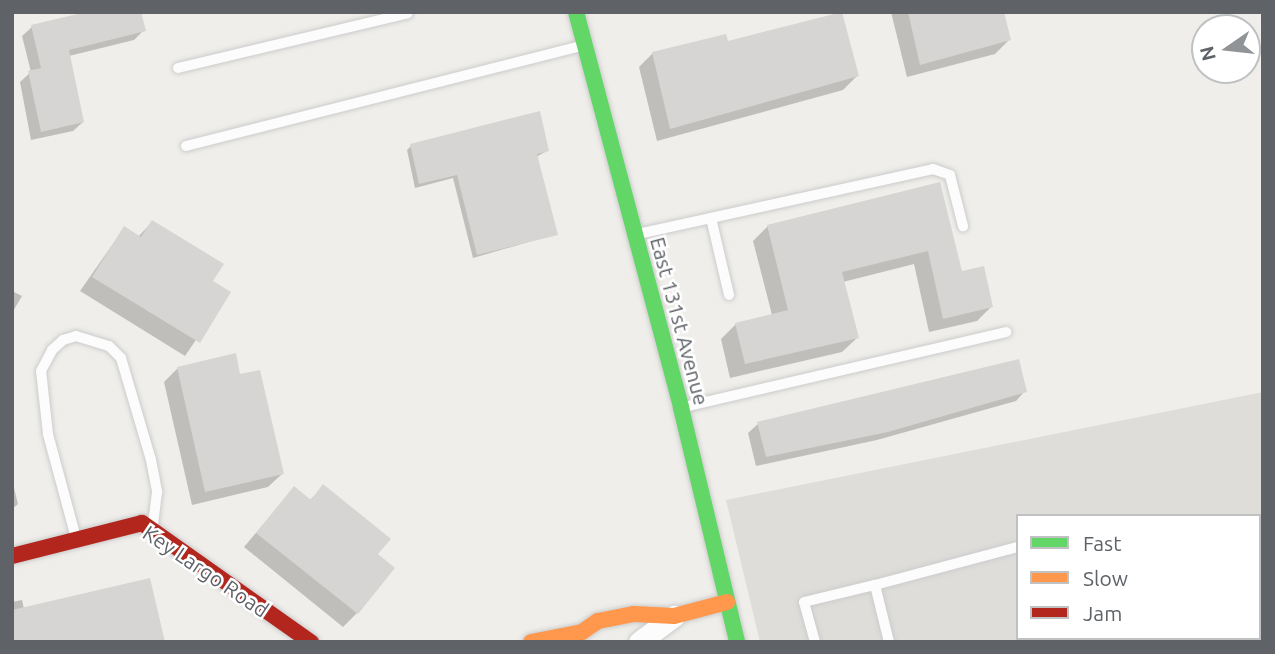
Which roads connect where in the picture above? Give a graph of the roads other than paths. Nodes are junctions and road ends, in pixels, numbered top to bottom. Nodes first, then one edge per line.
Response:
1 (576, 12) edge
2 (408, 13) edge
3 (584, 46) junction
4 (178, 68) dead end
5 (186, 146) dead end
6 (711, 218) junction
7 (963, 226) dead end
8 (635, 235) junction
9 (729, 295) dead end
10 (1006, 332) dead end
11 (681, 408) junction
12 (153, 530) junction
13 (76, 540) junction
14 (1016, 548) edge
15 (12, 556) edge
16 (875, 585) junction
17 (727, 602) junction
18 (674, 616) junction
19 (583, 637) edge
20 (311, 642) edge
21 (531, 642) edge
22 (639, 642) edge
23 (737, 642) edge
24 (815, 642) edge
25 (889, 642) edge

1 - 3 street, East 131st Avenue
2 - 4 lane
3 - 5 lane
3 - 8 street, East 131st Avenue
6 - 7 lane
6 - 8 lane
6 - 9 lane
8 - 11 street, East 131st Avenue
10 - 11 lane
11 - 17 street, East 131st Avenue
12 - 13 street, Key Largo Road
12 - 13 lane
12 - 20 street, Key Largo Road
13 - 15 street, Key Largo Road
14 - 16 lane
16 - 24 lane
16 - 25 lane
17 - 18 street
17 - 23 street, East 131st Avenue
18 - 19 street
18 - 22 street
19 - 21 street

